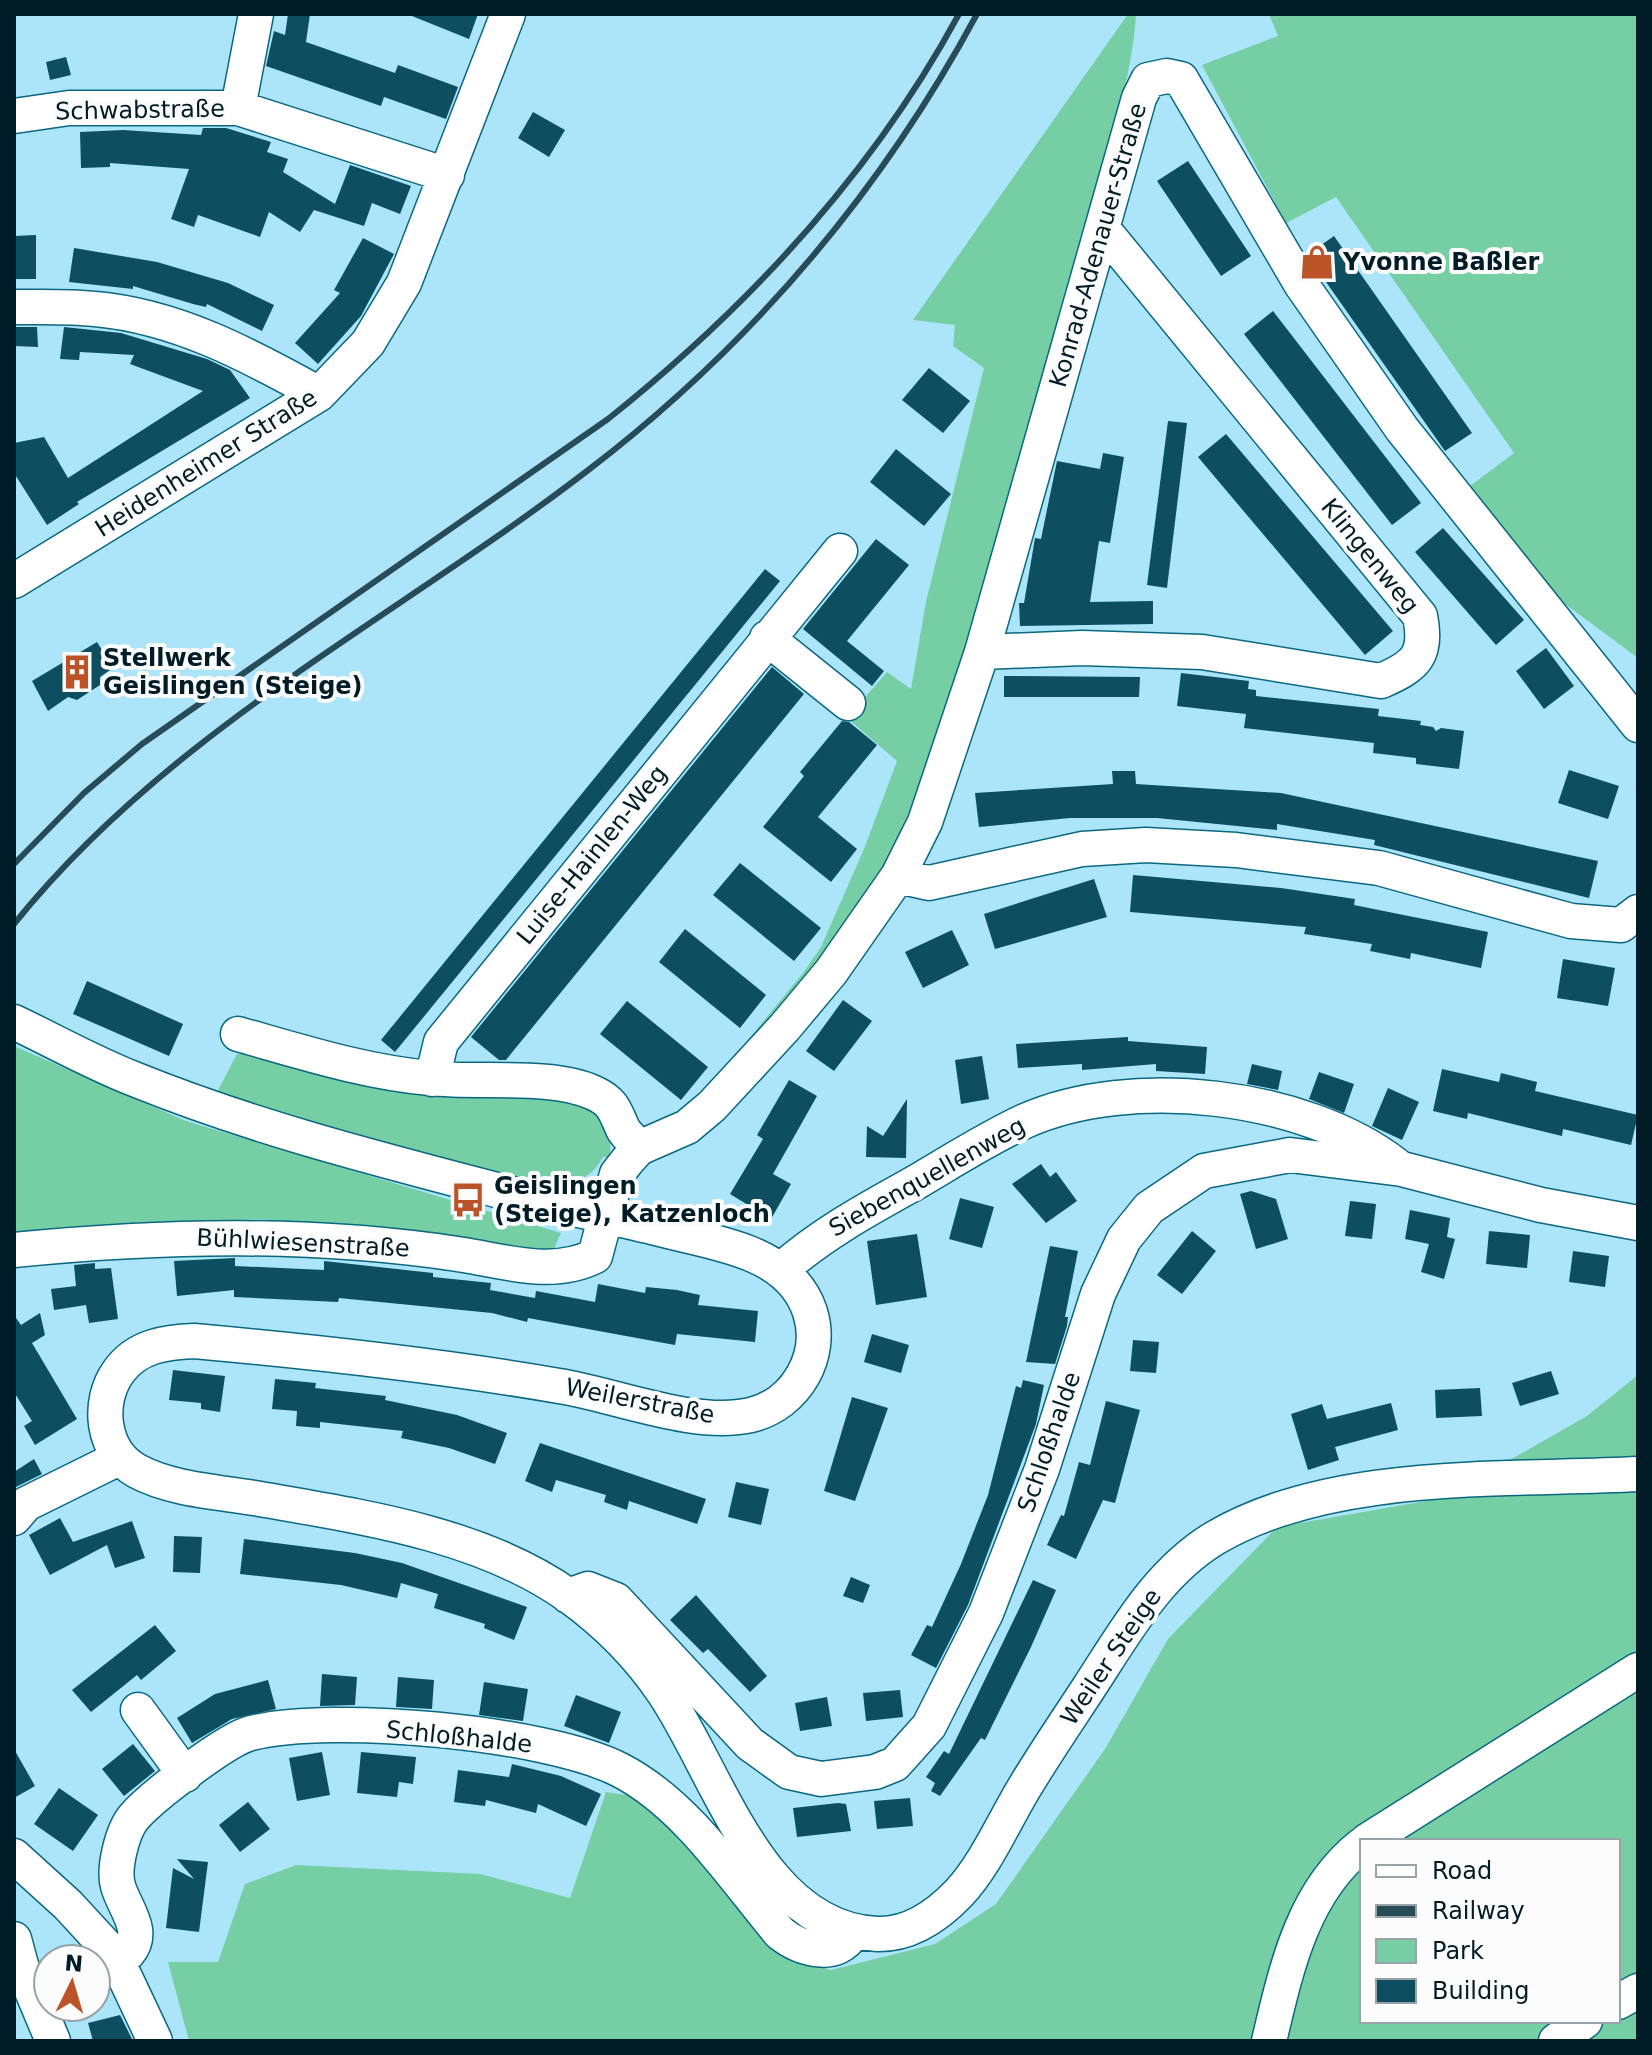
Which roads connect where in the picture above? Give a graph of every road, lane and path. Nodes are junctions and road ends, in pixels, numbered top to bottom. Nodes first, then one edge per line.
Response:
1 (256, 14) edge
2 (508, 14) edge
3 (238, 108) junction
4 (14, 116) edge
5 (447, 175) junction
6 (1102, 228) junction
7 (14, 307) edge
8 (319, 394) junction
9 (840, 551) dead end
10 (14, 581) edge
11 (767, 638) junction
12 (982, 652) junction
13 (848, 703) dead end
14 (1638, 725) edge
15 (898, 876) junction
16 (1638, 912) edge
17 (14, 1022) edge
18 (238, 1034) dead end
19 (432, 1079) junction
20 (639, 1148) junction
21 (1402, 1169) junction
22 (607, 1217) junction
23 (1638, 1223) edge
24 (14, 1250) edge
25 (781, 1270) junction
26 (119, 1458) junction
27 (1638, 1474) edge
28 (14, 1518) edge
29 (568, 1596) junction
30 (1638, 1670) edge
31 (138, 1710) dead end
32 (185, 1775) junction
33 (1370, 1839) edge
34 (1360, 1847) edge
35 (15, 1866) edge
36 (853, 1932) junction
37 (14, 1939) edge
38 (115, 1956) junction
39 (1638, 1991) edge
40 (1620, 2001) edge
41 (1582, 2023) edge
42 (53, 2041) edge
43 (155, 2041) edge
44 (1269, 2041) edge
45 (1556, 2041) edge

1 - 3 street
2 - 5 street, Heidenheimer Straße
3 - 4 street, Schwabstraße
3 - 5 street, Schwabstraße
5 - 8 street, Heidenheimer Straße
6 - 12 street, Konrad-Adenauer-Straße
6 - 12 street, Klingenweg
6 - 14 street, Konrad-Adenauer-Straße
7 - 8 street
8 - 10 street, Heidenheimer Straße
9 - 11 street, Luise-Hainlen-Weg
11 - 13 street
11 - 19 street, Luise-Hainlen-Weg
12 - 15 street, Konrad-Adenauer-Straße
15 - 16 street
15 - 20 street, Konrad-Adenauer-Straße
17 - 22 street, Weilerstraße
18 - 19 street
19 - 20 street
20 - 22 street
21 - 23 street, Schloßhalde
21 - 25 street, Siebenquellenweg
21 - 29 street, Schloßhalde
22 - 24 street, Bühlwiesenstraße
22 - 25 street, Weilerstraße
25 - 26 street, Weilerstraße
26 - 28 street
26 - 29 street
27 - 36 street, Weiler Steige
29 - 36 street
30 - 33 street
31 - 32 street
32 - 36 street, Schloßhalde
32 - 38 street, Schloßhalde
34 - 44 street
35 - 38 street
37 - 42 street
38 - 43 street
39 - 40 street
41 - 45 street

